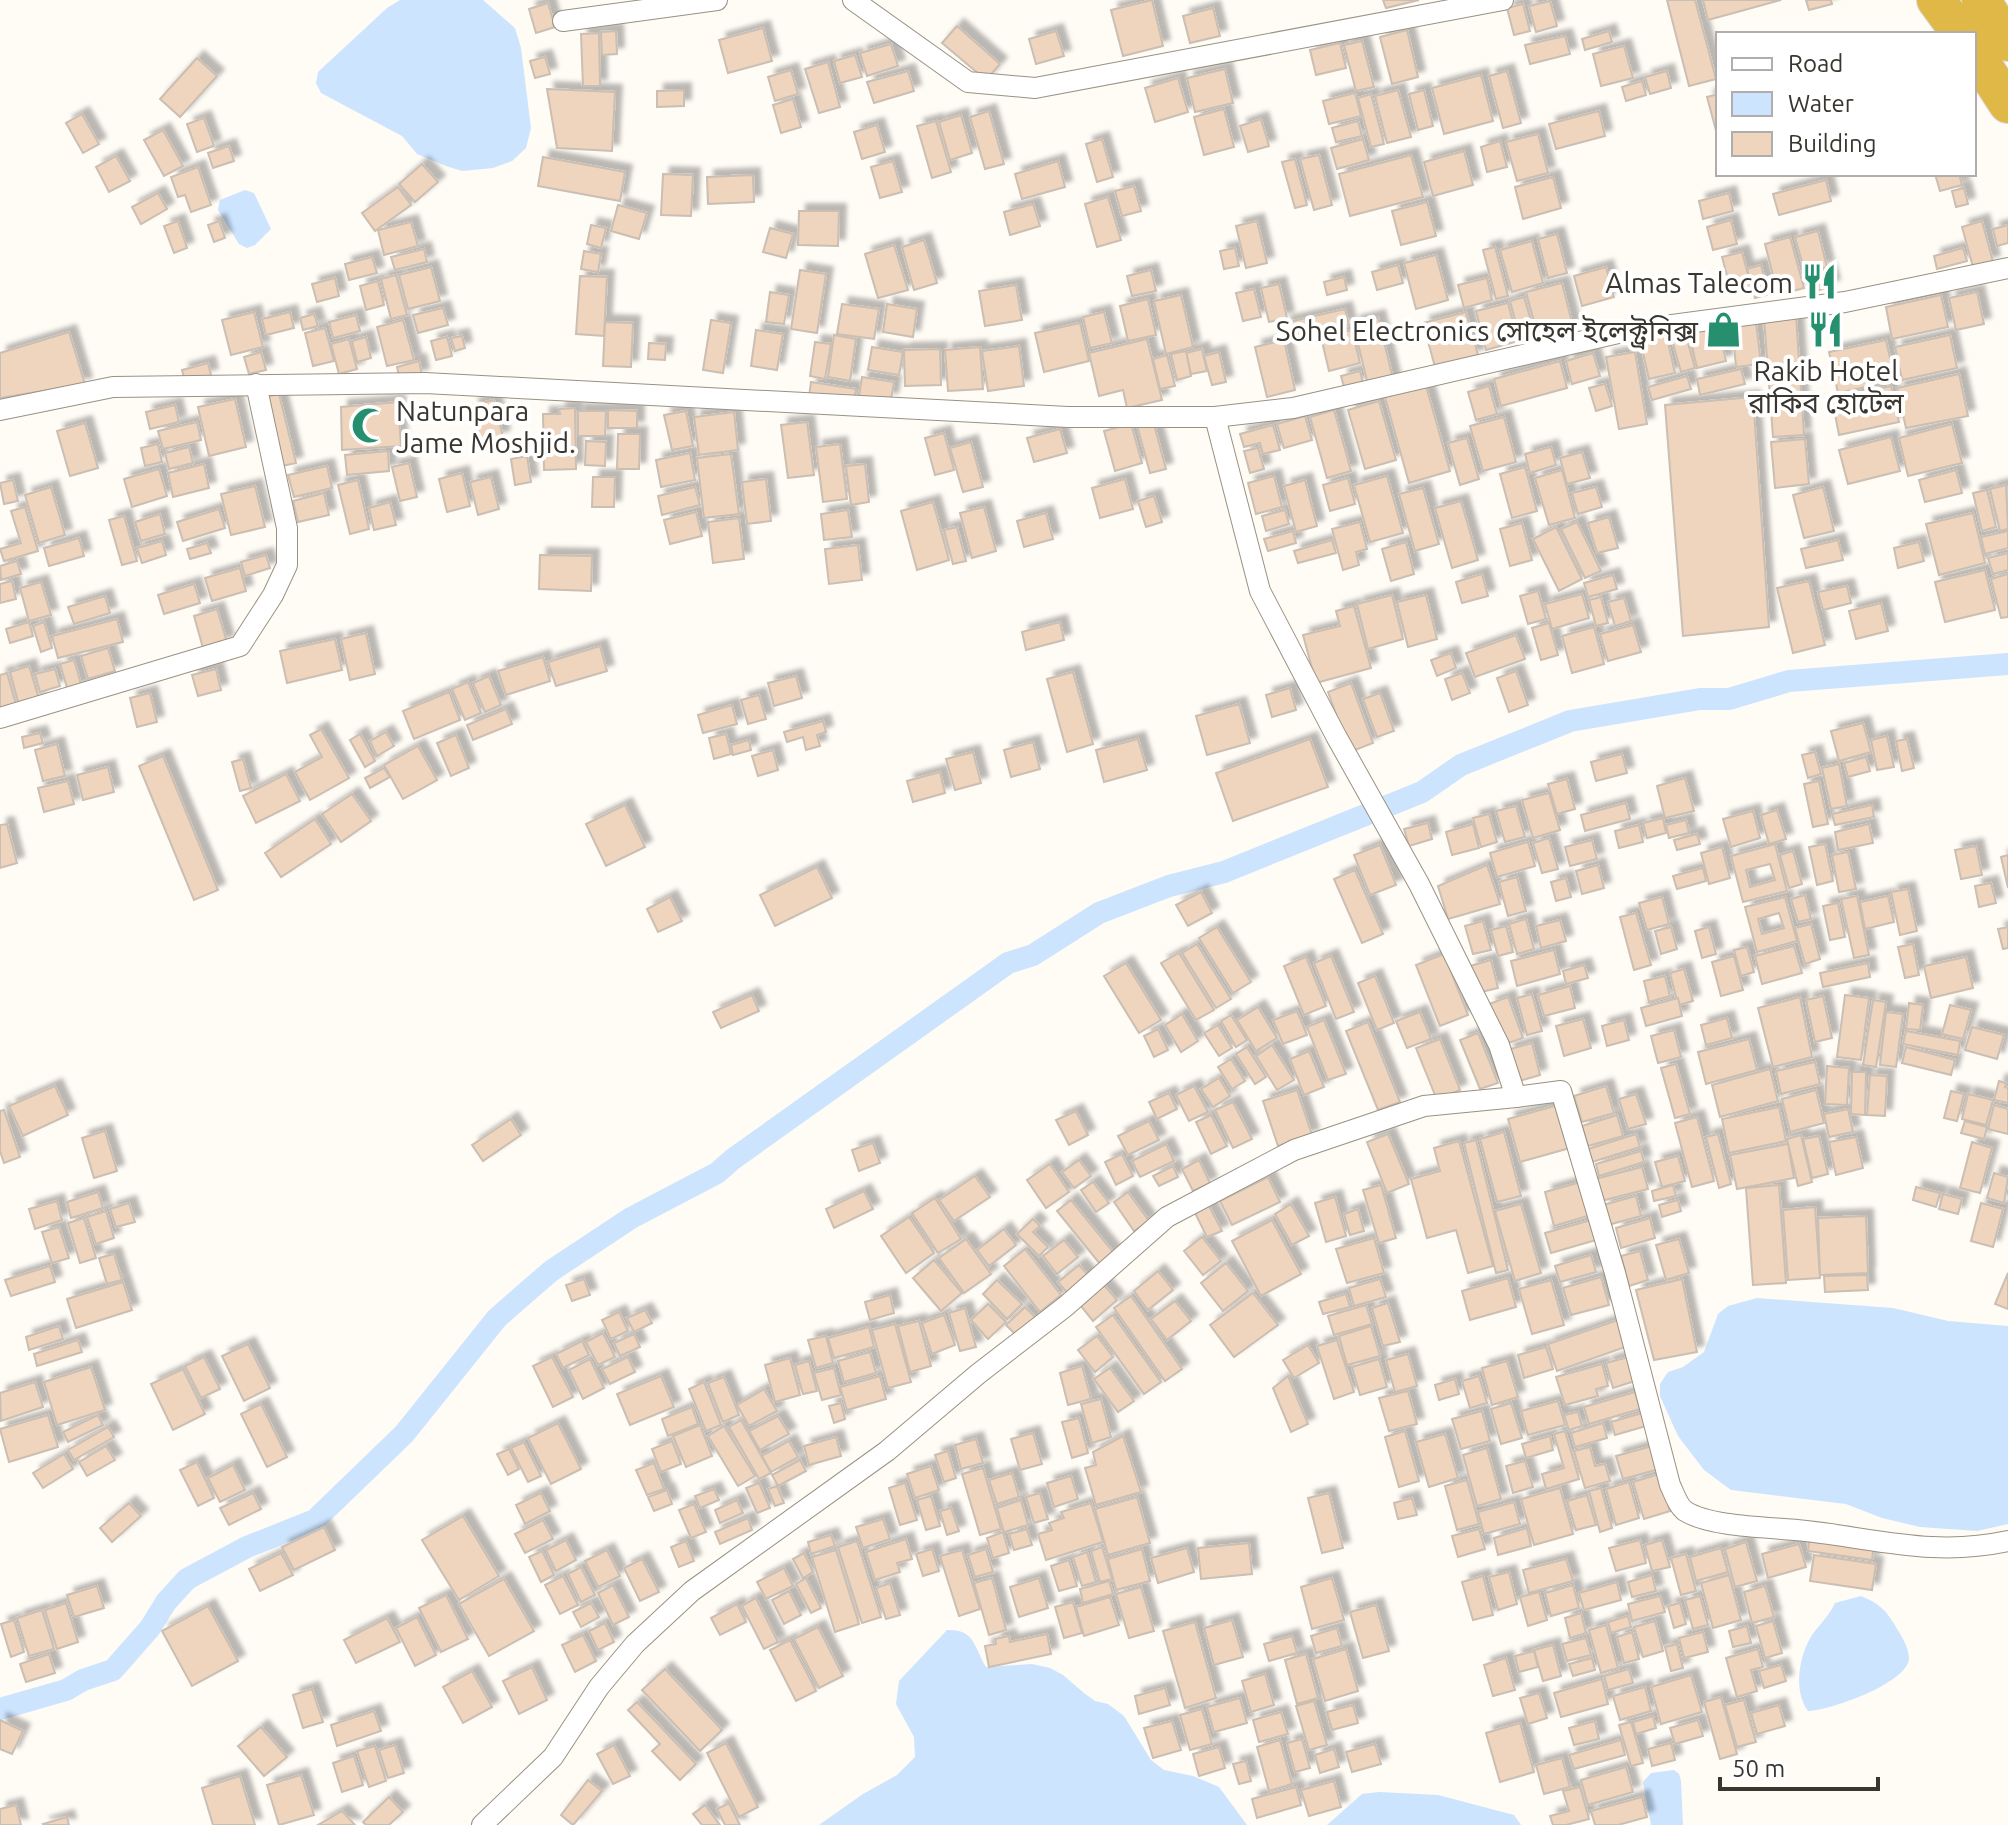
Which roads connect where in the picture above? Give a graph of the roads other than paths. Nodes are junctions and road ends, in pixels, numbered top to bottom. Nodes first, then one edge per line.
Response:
1 (717, 0) edge
2 (853, 0) edge
3 (1503, 0) edge
4 (1936, 0) edge
5 (1981, 0) edge
6 (563, 21) dead end
7 (1960, 32) edge
8 (2008, 42) edge
9 (1976, 55) edge
10 (2008, 104) edge
11 (2008, 268) edge
12 (256, 384) junction
13 (0, 410) edge
14 (1215, 417) junction
15 (0, 718) edge
16 (1516, 1097) junction
17 (2008, 1541) edge
18 (482, 1825) edge

1 - 6 street
2 - 3 street
4 - 7 highway
5 - 8 highway
9 - 10 highway
11 - 14 street
12 - 13 street
12 - 14 street
12 - 15 street
14 - 16 street
16 - 17 street
16 - 18 street

